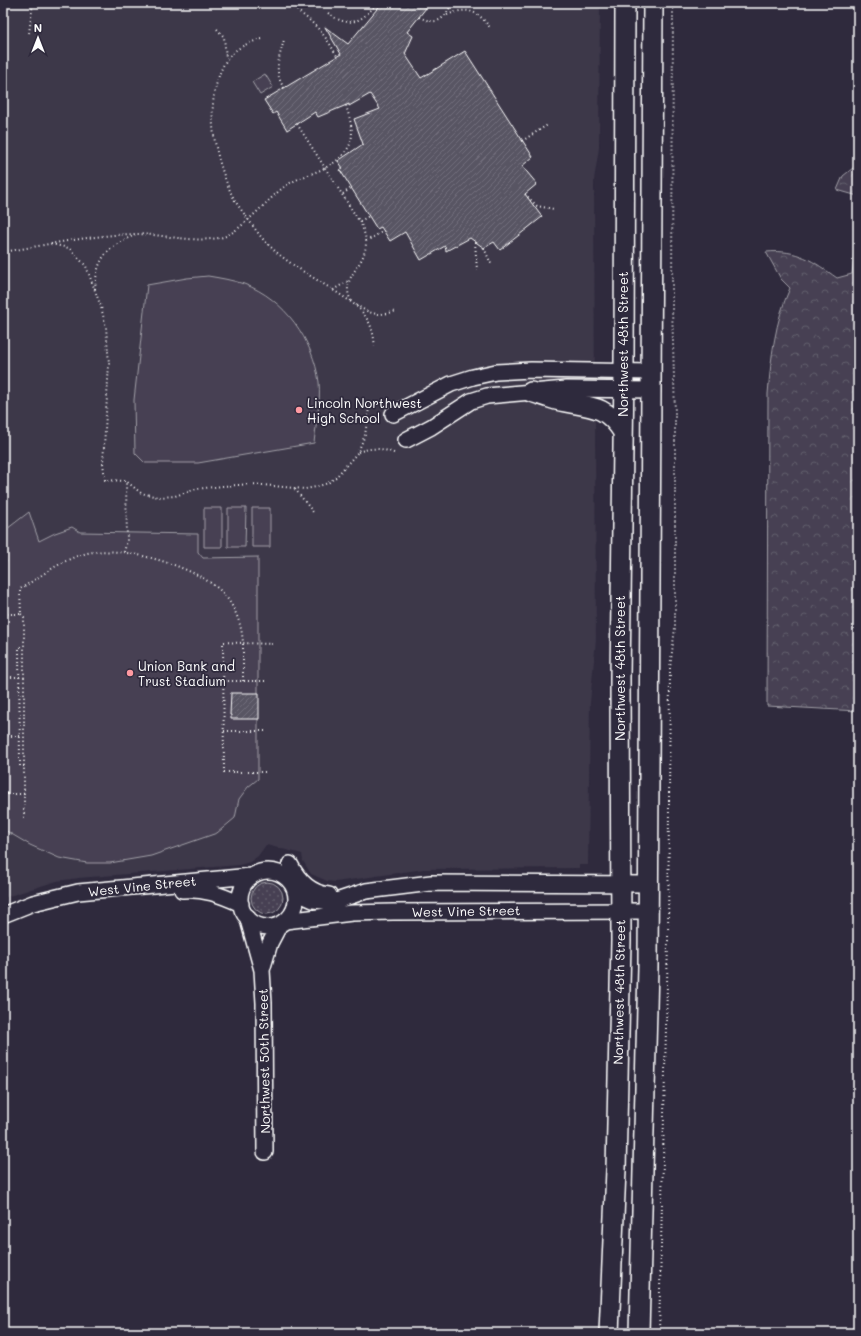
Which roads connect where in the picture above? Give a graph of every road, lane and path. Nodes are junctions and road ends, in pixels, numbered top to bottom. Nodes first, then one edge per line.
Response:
1 (33, 3) edge
2 (287, 3) edge
3 (377, 3) edge
4 (452, 3) edge
5 (625, 3) edge
6 (653, 3) edge
7 (673, 3) edge
8 (328, 13) dead end
9 (447, 15) junction
10 (419, 17) dead end
11 (217, 29) dead end
12 (491, 29) dead end
13 (29, 33) dead end
14 (262, 40) dead end
15 (284, 40) dead end
16 (337, 56) dead end
17 (226, 58) junction
18 (284, 88) dead end
19 (346, 105) dead end
20 (297, 124) dead end
21 (549, 124) dead end
22 (522, 141) dead end
23 (326, 168) junction
24 (351, 188) dead end
25 (343, 194) junction
26 (525, 194) dead end
27 (554, 209) dead end
28 (369, 216) dead end
29 (248, 218) junction
30 (360, 221) junction
31 (384, 231) dead end
32 (137, 234) junction
33 (366, 241) junction
34 (475, 242) dead end
35 (51, 244) junction
36 (484, 248) dead end
37 (3, 252) edge
38 (492, 266) dead end
39 (477, 270) dead end
40 (348, 281) junction
41 (333, 290) junction
42 (95, 291) junction
43 (352, 302) junction
44 (397, 311) dead end
45 (375, 348) dead end
46 (623, 380) junction
47 (651, 381) junction
48 (531, 392) junction
49 (370, 401) dead end
50 (393, 414) dead end
51 (623, 432) junction
52 (406, 440) dead end
53 (358, 452) junction
54 (396, 454) dead end
55 (126, 481) junction
56 (295, 488) junction
57 (313, 512) dead end
58 (124, 552) junction
59 (3, 614) edge
60 (21, 614) junction
61 (243, 643) junction
62 (272, 644) dead end
63 (24, 647) junction
64 (3, 677) edge
65 (20, 677) junction
66 (223, 681) junction
67 (243, 681) junction
68 (266, 681) dead end
69 (224, 731) junction
70 (266, 732) dead end
71 (3, 736) edge
72 (20, 736) junction
73 (24, 766) junction
74 (267, 772) dead end
75 (3, 794) edge
76 (24, 794) junction
77 (24, 820) dead end
78 (290, 864) dead end
79 (252, 876) junction
80 (620, 884) junction
81 (648, 884) junction
82 (295, 892) junction
83 (352, 895) junction
84 (33, 903) junction
85 (244, 910) junction
86 (620, 910) junction
87 (647, 911) junction
88 (3, 916) edge
89 (282, 922) junction
90 (262, 970) junction
91 (265, 1152) dead end
92 (609, 1333) edge
93 (639, 1333) edge
94 (659, 1333) edge

1 - 13 path
2 - 16 path
3 - 8 path
4 - 9 path
5 - 46 main road, Northwest 48th Street
6 - 47 main road, Northwest 48th Street
7 - 94 path
9 - 10 path
9 - 12 path
11 - 17 path
14 - 17 path
15 - 18 path
17 - 29 path
19 - 23 path
20 - 23 path
21 - 22 path
23 - 25 path
23 - 29 path
24 - 25 path
25 - 30 path
26 - 27 path
28 - 30 path
29 - 32 path
29 - 41 path
30 - 33 path
31 - 33 path
32 - 35 path
32 - 42 path
33 - 40 path
34 - 39 path
35 - 37 path
35 - 42 path
36 - 38 path
40 - 41 path
40 - 43 path
41 - 43 path
42 - 55 path
43 - 44 path
43 - 45 path
46 - 47 street
46 - 48 street
46 - 50 street
46 - 51 main road, Northwest 48th Street
47 - 81 main road, Northwest 48th Street
48 - 51 main road
48 - 52 street
49 - 53 path
51 - 80 main road, Northwest 48th Street
53 - 54 path
53 - 56 path
55 - 56 path
55 - 58 path
56 - 57 path
58 - 60 path
58 - 61 path
59 - 60 path
60 - 63 path
61 - 62 path
61 - 66 path
61 - 67 path
63 - 65 path
63 - 73 path
64 - 65 path
65 - 72 path
66 - 67 path
66 - 69 path
67 - 68 path
69 - 70 path
69 - 74 path
71 - 72 path
72 - 73 path
73 - 76 path
75 - 76 path
76 - 77 path
78 - 83 street
79 - 82 street
79 - 84 street, West Vine Street
79 - 85 street
80 - 81 street, West Vine Street
80 - 83 street, West Vine Street
80 - 86 main road, Northwest 48th Street
81 - 87 main road, Northwest 48th Street
82 - 83 street, West Vine Street
82 - 89 street
84 - 85 street, West Vine Street
84 - 88 street, West Vine Street
85 - 89 street
85 - 90 street, Northwest 50th Street
86 - 87 street, West Vine Street
86 - 89 street, West Vine Street
86 - 92 main road, Northwest 48th Street
87 - 93 main road, Northwest 48th Street
89 - 90 street, Northwest 50th Street
90 - 91 street, Northwest 50th Street

